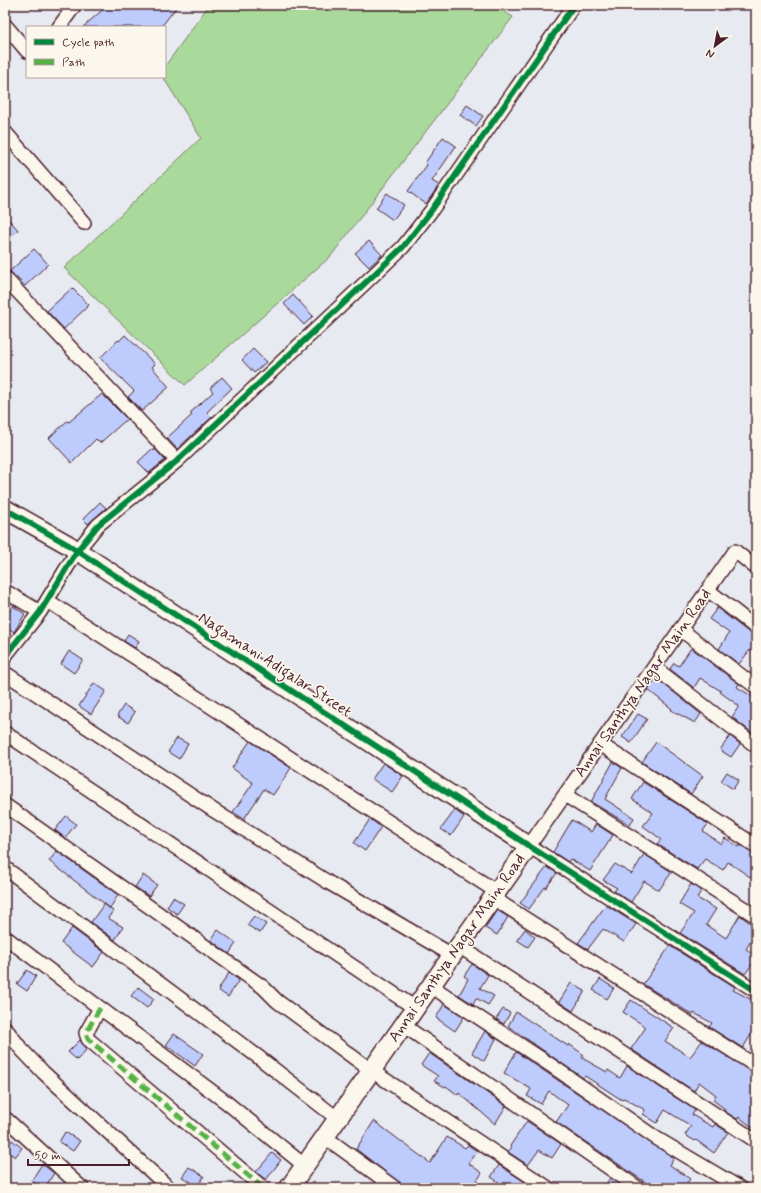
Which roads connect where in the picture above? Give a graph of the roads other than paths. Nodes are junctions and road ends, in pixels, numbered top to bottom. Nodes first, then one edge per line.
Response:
1 (75, 5) edge
2 (574, 5) edge
3 (5, 25) edge
4 (60, 26) edge
5 (26, 50) edge
6 (5, 132) edge
7 (84, 223) dead end
8 (5, 278) edge
9 (177, 462) junction
10 (5, 509) edge
11 (77, 551) junction
12 (756, 568) edge
13 (708, 590) junction
14 (5, 591) edge
15 (44, 606) junction
16 (756, 628) edge
17 (680, 629) junction
18 (5, 656) edge
19 (654, 667) junction
20 (5, 673) edge
21 (756, 687) edge
22 (5, 733) edge
23 (600, 744) junction
24 (756, 746) edge
25 (564, 795) junction
26 (5, 805) edge
27 (529, 846) junction
28 (756, 846) edge
29 (5, 868) edge
30 (495, 895) junction
31 (756, 916) edge
32 (5, 937) edge
33 (456, 950) junction
34 (431, 986) junction
35 (756, 991) edge
36 (100, 1008) junction
37 (415, 1008) junction
38 (403, 1025) junction
39 (5, 1028) edge
40 (756, 1066) edge
41 (372, 1071) junction
42 (5, 1118) edge
43 (338, 1119) junction
44 (325, 1137) junction
45 (756, 1140) edge
46 (305, 1166) junction
47 (82, 1188) edge
48 (169, 1188) edge
49 (263, 1188) edge
50 (289, 1188) edge
51 (395, 1188) edge
52 (548, 1188) edge
53 (638, 1188) edge
54 (740, 1188) edge

1 - 4 street
2 - 9 street
3 - 5 street
6 - 7 street
8 - 9 street
9 - 11 street
10 - 11 street, Nagamani Adigalar Street
11 - 15 street
11 - 27 street, Nagamani Adigalar Street
12 - 13 street, Annai Santhya Nagar Main Road
13 - 16 street
13 - 17 street, Annai Santhya Nagar Main Road
14 - 15 street
15 - 18 street
15 - 30 street
17 - 19 street, Annai Santhya Nagar Main Road
17 - 21 street
19 - 23 street, Annai Santhya Nagar Main Road
19 - 24 street
20 - 33 street
22 - 37 street
23 - 25 street, Annai Santhya Nagar Main Road
23 - 28 street
25 - 27 street, Annai Santhya Nagar Main Road
25 - 31 street
26 - 41 street
27 - 30 street, Annai Santhya Nagar Main Road
27 - 35 street
29 - 43 street
30 - 33 street, Annai Santhya Nagar Main Road
30 - 40 street
32 - 36 street
33 - 34 street, Annai Santhya Nagar Main Road
33 - 45 street
34 - 37 street, Annai Santhya Nagar Main Road
34 - 54 street
36 - 46 street
36 - 49 street
37 - 38 street, Annai Santhya Nagar Main Road
38 - 41 street, Annai Santhya Nagar Main Road
38 - 53 street
39 - 48 street
41 - 43 street, Annai Santhya Nagar Main Road
41 - 52 street
42 - 47 street
43 - 44 street, Annai Santhya Nagar Main Road
44 - 46 street, Annai Santhya Nagar Main Road
44 - 51 street
46 - 50 street, Annai Santhya Nagar Main Road

